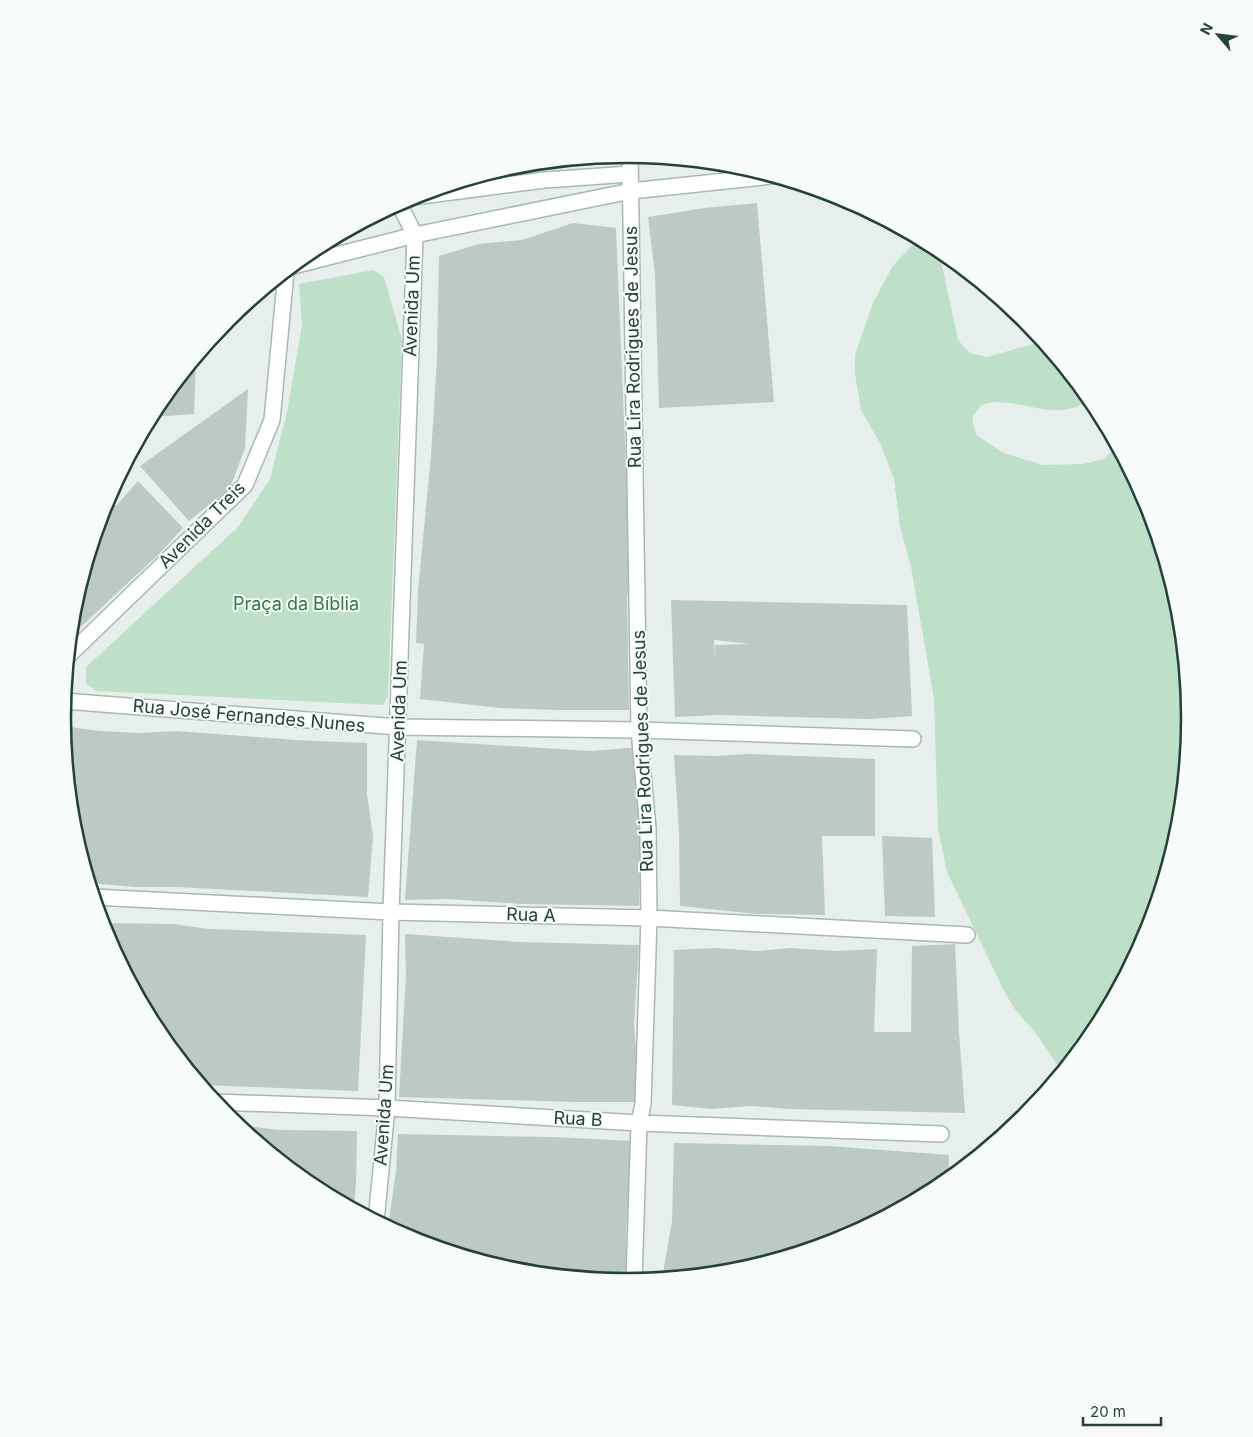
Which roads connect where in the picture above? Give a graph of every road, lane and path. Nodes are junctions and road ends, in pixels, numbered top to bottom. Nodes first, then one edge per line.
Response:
1 (630, 163) edge
2 (630, 174) junction
3 (753, 178) edge
4 (631, 191) junction
5 (451, 192) edge
6 (403, 211) edge
7 (415, 235) junction
8 (312, 261) edge
9 (285, 280) edge
10 (76, 649) edge
11 (71, 702) edge
12 (398, 727) junction
13 (639, 730) junction
14 (913, 739) dead end
15 (101, 897) edge
16 (391, 912) junction
17 (649, 918) junction
18 (967, 935) dead end
19 (226, 1102) edge
20 (387, 1108) junction
21 (639, 1123) junction
22 (941, 1134) dead end
23 (377, 1214) edge
24 (634, 1274) edge

1 - 2 street, Rua Lira Rodrigues de Jesus
2 - 4 street, Rua Lira Rodrigues de Jesus
2 - 5 street
3 - 4 street
4 - 7 street
4 - 13 street, Rua Lira Rodrigues de Jesus
6 - 7 street, Avenida Um
7 - 8 street
7 - 12 street, Avenida Um
9 - 10 street, Avenida Treis
11 - 12 street, Rua José Fernandes Nunes
12 - 13 street, Rua José Fernandes Nunes
12 - 16 street, Avenida Um
13 - 14 street, Rua José Fernandes Nunes
13 - 17 street, Rua Lira Rodrigues de Jesus
15 - 16 street, Rua A
16 - 17 street, Rua A
16 - 20 street, Avenida Um
17 - 18 street, Rua A
17 - 21 street, Rua Lira Rodrigues de Jesus
19 - 20 street, Rua B
20 - 21 street, Rua B
20 - 23 street, Avenida Um
21 - 22 street, Rua B
21 - 24 street, Rua Lira Rodrigues de Jesus

